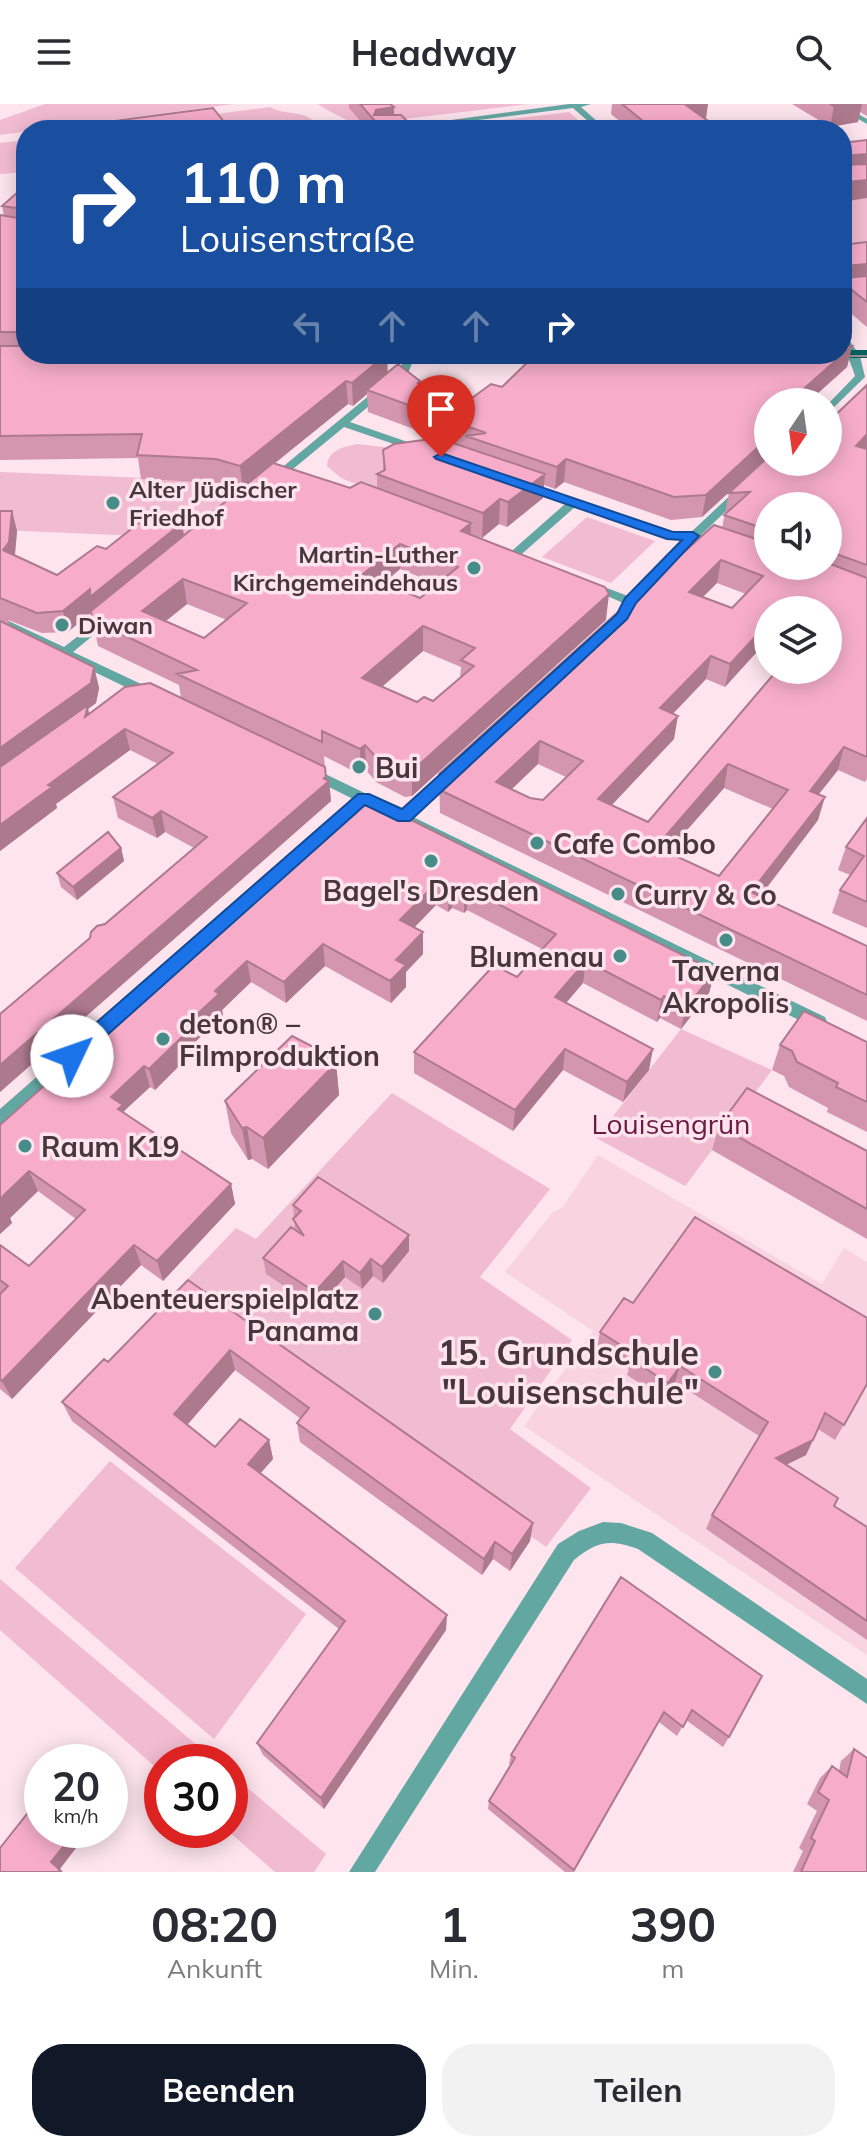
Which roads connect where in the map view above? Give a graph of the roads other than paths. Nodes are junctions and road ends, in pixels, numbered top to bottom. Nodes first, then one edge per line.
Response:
1 (587, 104) edge
2 (836, 104) edge
3 (575, 106) edge
4 (462, 120) edge
5 (591, 120) edge
6 (867, 122) edge
7 (861, 354) edge
8 (407, 364) edge
9 (842, 396) edge
10 (343, 423) junction
11 (441, 457) edge
12 (285, 471) junction
13 (757, 476) edge
14 (300, 477) edge
15 (515, 482) edge
16 (262, 489) edge
17 (574, 502) junction
18 (693, 536) junction
19 (711, 541) edge
20 (497, 551) edge
21 (511, 557) junction
22 (526, 562) edge
23 (571, 579) edge
24 (630, 601) junction
25 (119, 608) edge
26 (0, 621) edge
27 (612, 626) edge
28 (65, 652) junction
29 (161, 699) edge
30 (469, 757) edge
31 (294, 764) edge
32 (363, 798) junction
33 (404, 817) junction
34 (838, 1032) edge
35 (0, 1119) edge
36 (867, 1693) edge
37 (361, 1872) edge

1 - 3 street
2 - 6 street
3 - 4 street
3 - 5 street
7 - 9 street
8 - 10 street
10 - 11 street
10 - 12 street
12 - 14 street
12 - 16 street
13 - 18 street
15 - 17 street
17 - 18 street
17 - 21 street
18 - 19 street
18 - 24 street
20 - 21 street
21 - 22 street
23 - 24 street
24 - 27 street
25 - 28 street
26 - 28 street
28 - 29 street
30 - 33 street
31 - 32 street
32 - 33 street
32 - 35 street
33 - 34 street
36 - 37 street

